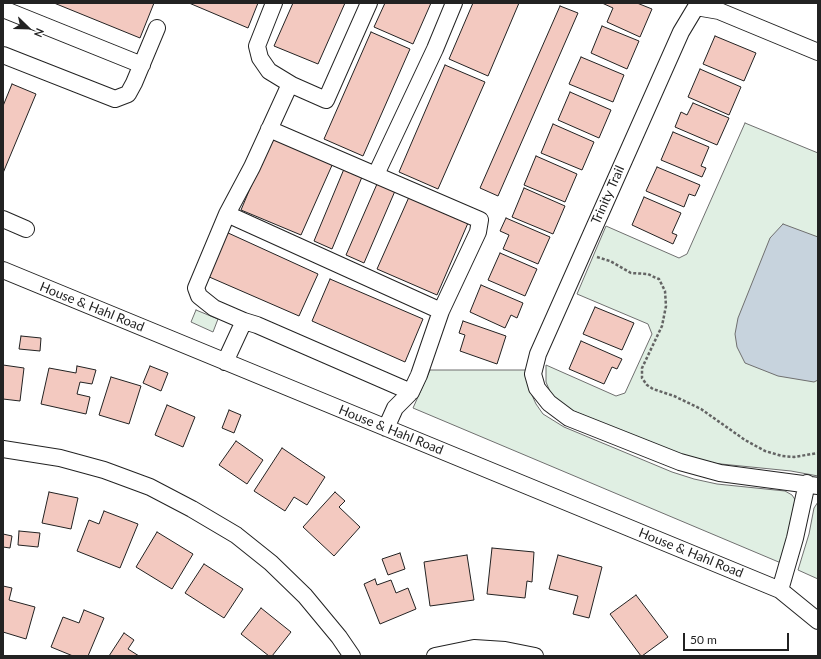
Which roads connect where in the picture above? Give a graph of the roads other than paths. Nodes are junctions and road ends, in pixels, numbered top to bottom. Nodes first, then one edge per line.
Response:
1 (274, 3) edge
2 (369, 3) edge
3 (454, 3) edge
4 (3, 9) edge
5 (157, 28) dead end
6 (818, 52) edge
7 (3, 55) edge
8 (142, 65) junction
9 (290, 84) junction
10 (269, 129) junction
11 (378, 176) junction
12 (227, 214) junction
13 (3, 219) edge
14 (26, 229) dead end
15 (3, 270) edge
16 (441, 311) junction
17 (244, 321) junction
18 (225, 362) junction
19 (412, 392) junction
20 (386, 428) junction
21 (3, 448) edge
22 (813, 485) edge
23 (780, 590) junction
24 (818, 621) edge
25 (352, 656) edge
26 (435, 656) edge
27 (535, 656) edge

1 - 9 street
2 - 9 street
3 - 11 street
4 - 8 street
5 - 8 street
6 - 22 street, Trinity Trail
7 - 8 street
9 - 10 street
10 - 11 street
10 - 12 street
11 - 16 street
12 - 16 street
12 - 17 street
13 - 14 street
15 - 18 street, House & Hahl Road
16 - 19 street
17 - 18 street
17 - 19 street
18 - 20 street, House & Hahl Road
19 - 20 street
20 - 23 street, House & Hahl Road
21 - 25 street
22 - 23 street
23 - 24 street, House & Hahl Road
26 - 27 street

